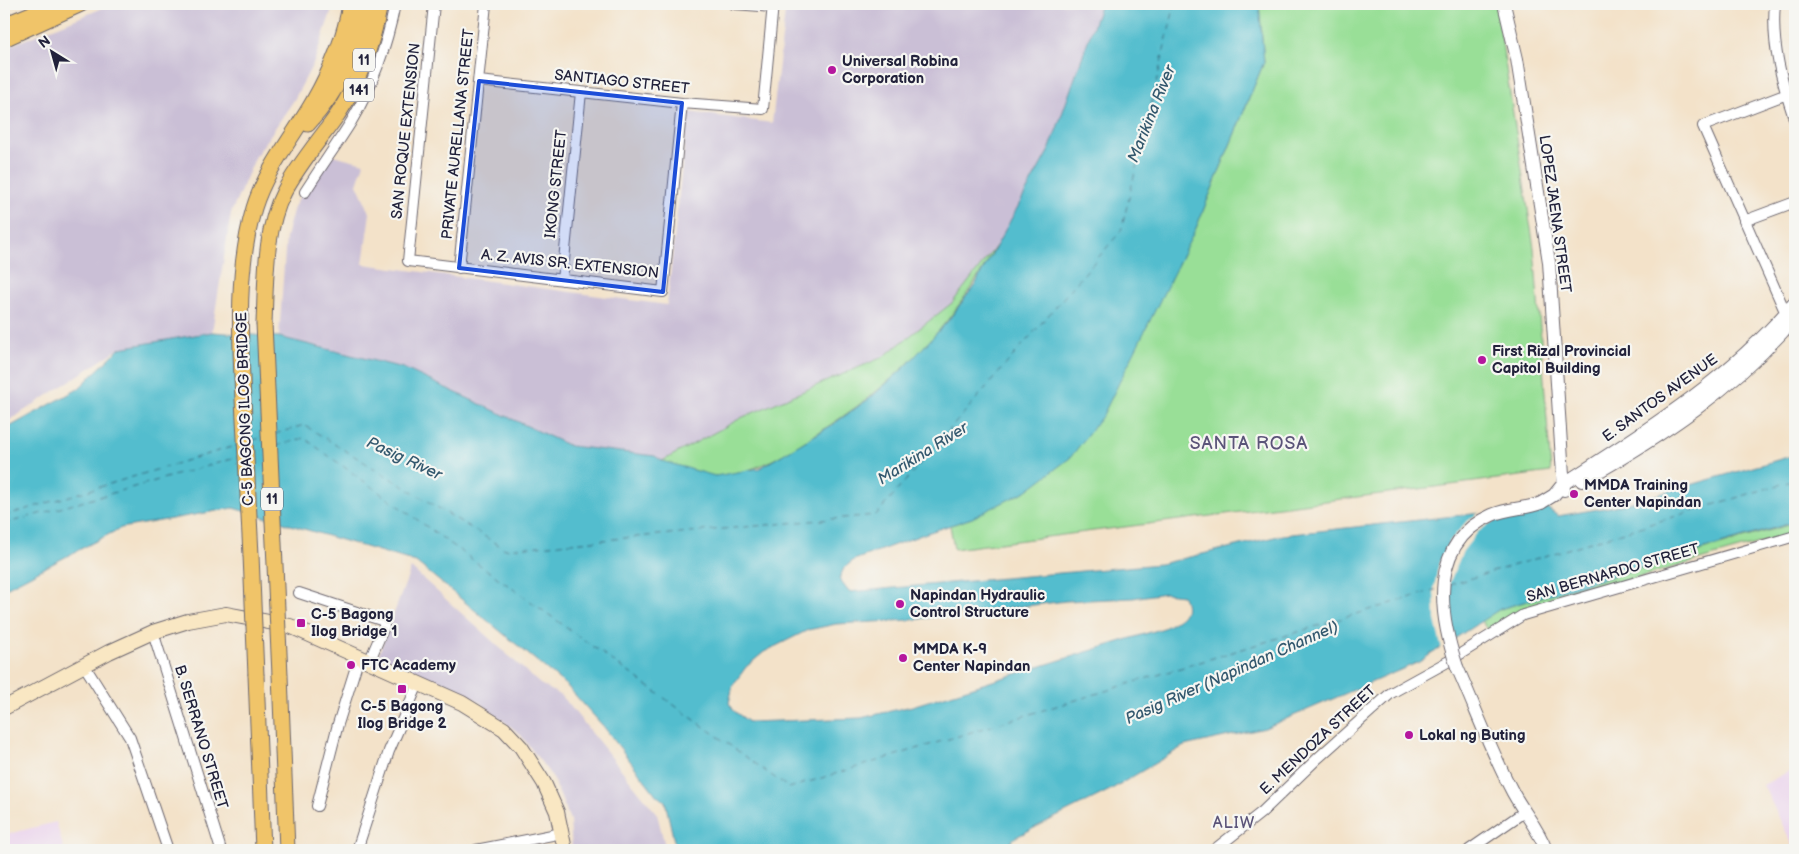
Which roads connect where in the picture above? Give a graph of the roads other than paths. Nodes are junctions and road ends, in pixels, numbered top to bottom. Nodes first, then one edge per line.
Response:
1 (56, 4) edge
2 (81, 4) edge
3 (350, 4) edge
4 (365, 4) edge
5 (380, 4) edge
6 (388, 4) edge
7 (395, 4) edge
8 (434, 4) edge
9 (486, 4) edge
10 (734, 4) edge
11 (1504, 4) edge
12 (1775, 4) edge
13 (773, 5) edge
14 (4, 25) edge
15 (4, 39) edge
16 (479, 81) junction
17 (581, 92) junction
18 (1791, 93) edge
19 (682, 104) junction
20 (1795, 120) edge
21 (283, 150) junction
22 (302, 161) junction
23 (305, 192) dead end
24 (1795, 202) edge
25 (1744, 221) junction
26 (408, 261) joint
27 (459, 268) junction
28 (562, 280) junction
29 (1795, 302) edge
30 (1791, 322) edge
31 (1562, 488) junction
32 (1795, 536) edge
33 (299, 593) dead end
34 (153, 632) junction
35 (364, 660) junction
36 (1453, 664) junction
37 (84, 666) junction
38 (418, 684) junction
39 (4, 708) edge
40 (317, 806) dead end
41 (1524, 812) junction
42 (562, 833) junction
43 (168, 850) edge
44 (221, 850) edge
45 (263, 850) edge
46 (286, 850) edge
47 (357, 850) edge
48 (476, 850) edge
49 (565, 850) edge
50 (1214, 850) edge
51 (1469, 850) edge
52 (1546, 850) edge

1 - 14 main road
2 - 15 main road
3 - 21 main road, 141
4 - 21 main road, 11
5 - 22 main road, 11
6 - 22 main road, 141
7 - 23 street, SAN ROQUE EXTENSION
8 - 26 street, SAN ROQUE EXTENSION
9 - 16 street, PRIVATE AURELLANA STREET
10 - 13 street
11 - 31 street, LOPEZ JAENA STREET
12 - 18 street
13 - 19 street, SANTIAGO STREET
16 - 17 street, SANTIAGO STREET
16 - 27 street, PRIVATE AURELLANA STREET
17 - 19 street, SANTIAGO STREET
17 - 28 street, IKONG STREET
18 - 20 street
18 - 25 street
19 - 28 street, A. Z. AVIS SR. EXTENSION
21 - 45 main road, C-5 BAGONG ILOG BRIDGE / 11, bridge
22 - 46 main road, C-5 BAGONG ILOG BRIDGE / 11, bridge
24 - 25 street
25 - 30 street
26 - 27 street, A. Z. AVIS SR. EXTENSION
27 - 28 street, A. Z. AVIS SR. EXTENSION
29 - 30 street, E. SANTOS AVENUE
30 - 31 street, E. SANTOS AVENUE
31 - 36 street, E. SANTOS AVENUE, bridge
32 - 36 street, SAN BERNARDO STREET
33 - 35 street
34 - 35 main road
34 - 37 main road
34 - 44 street, B. SERRANO STREET
35 - 38 main road
35 - 40 street
36 - 41 street
36 - 50 street, E. MENDOZA STREET
37 - 39 main road
37 - 43 street
38 - 42 main road
38 - 47 street
41 - 51 street
41 - 52 street
42 - 48 street
42 - 49 main road

